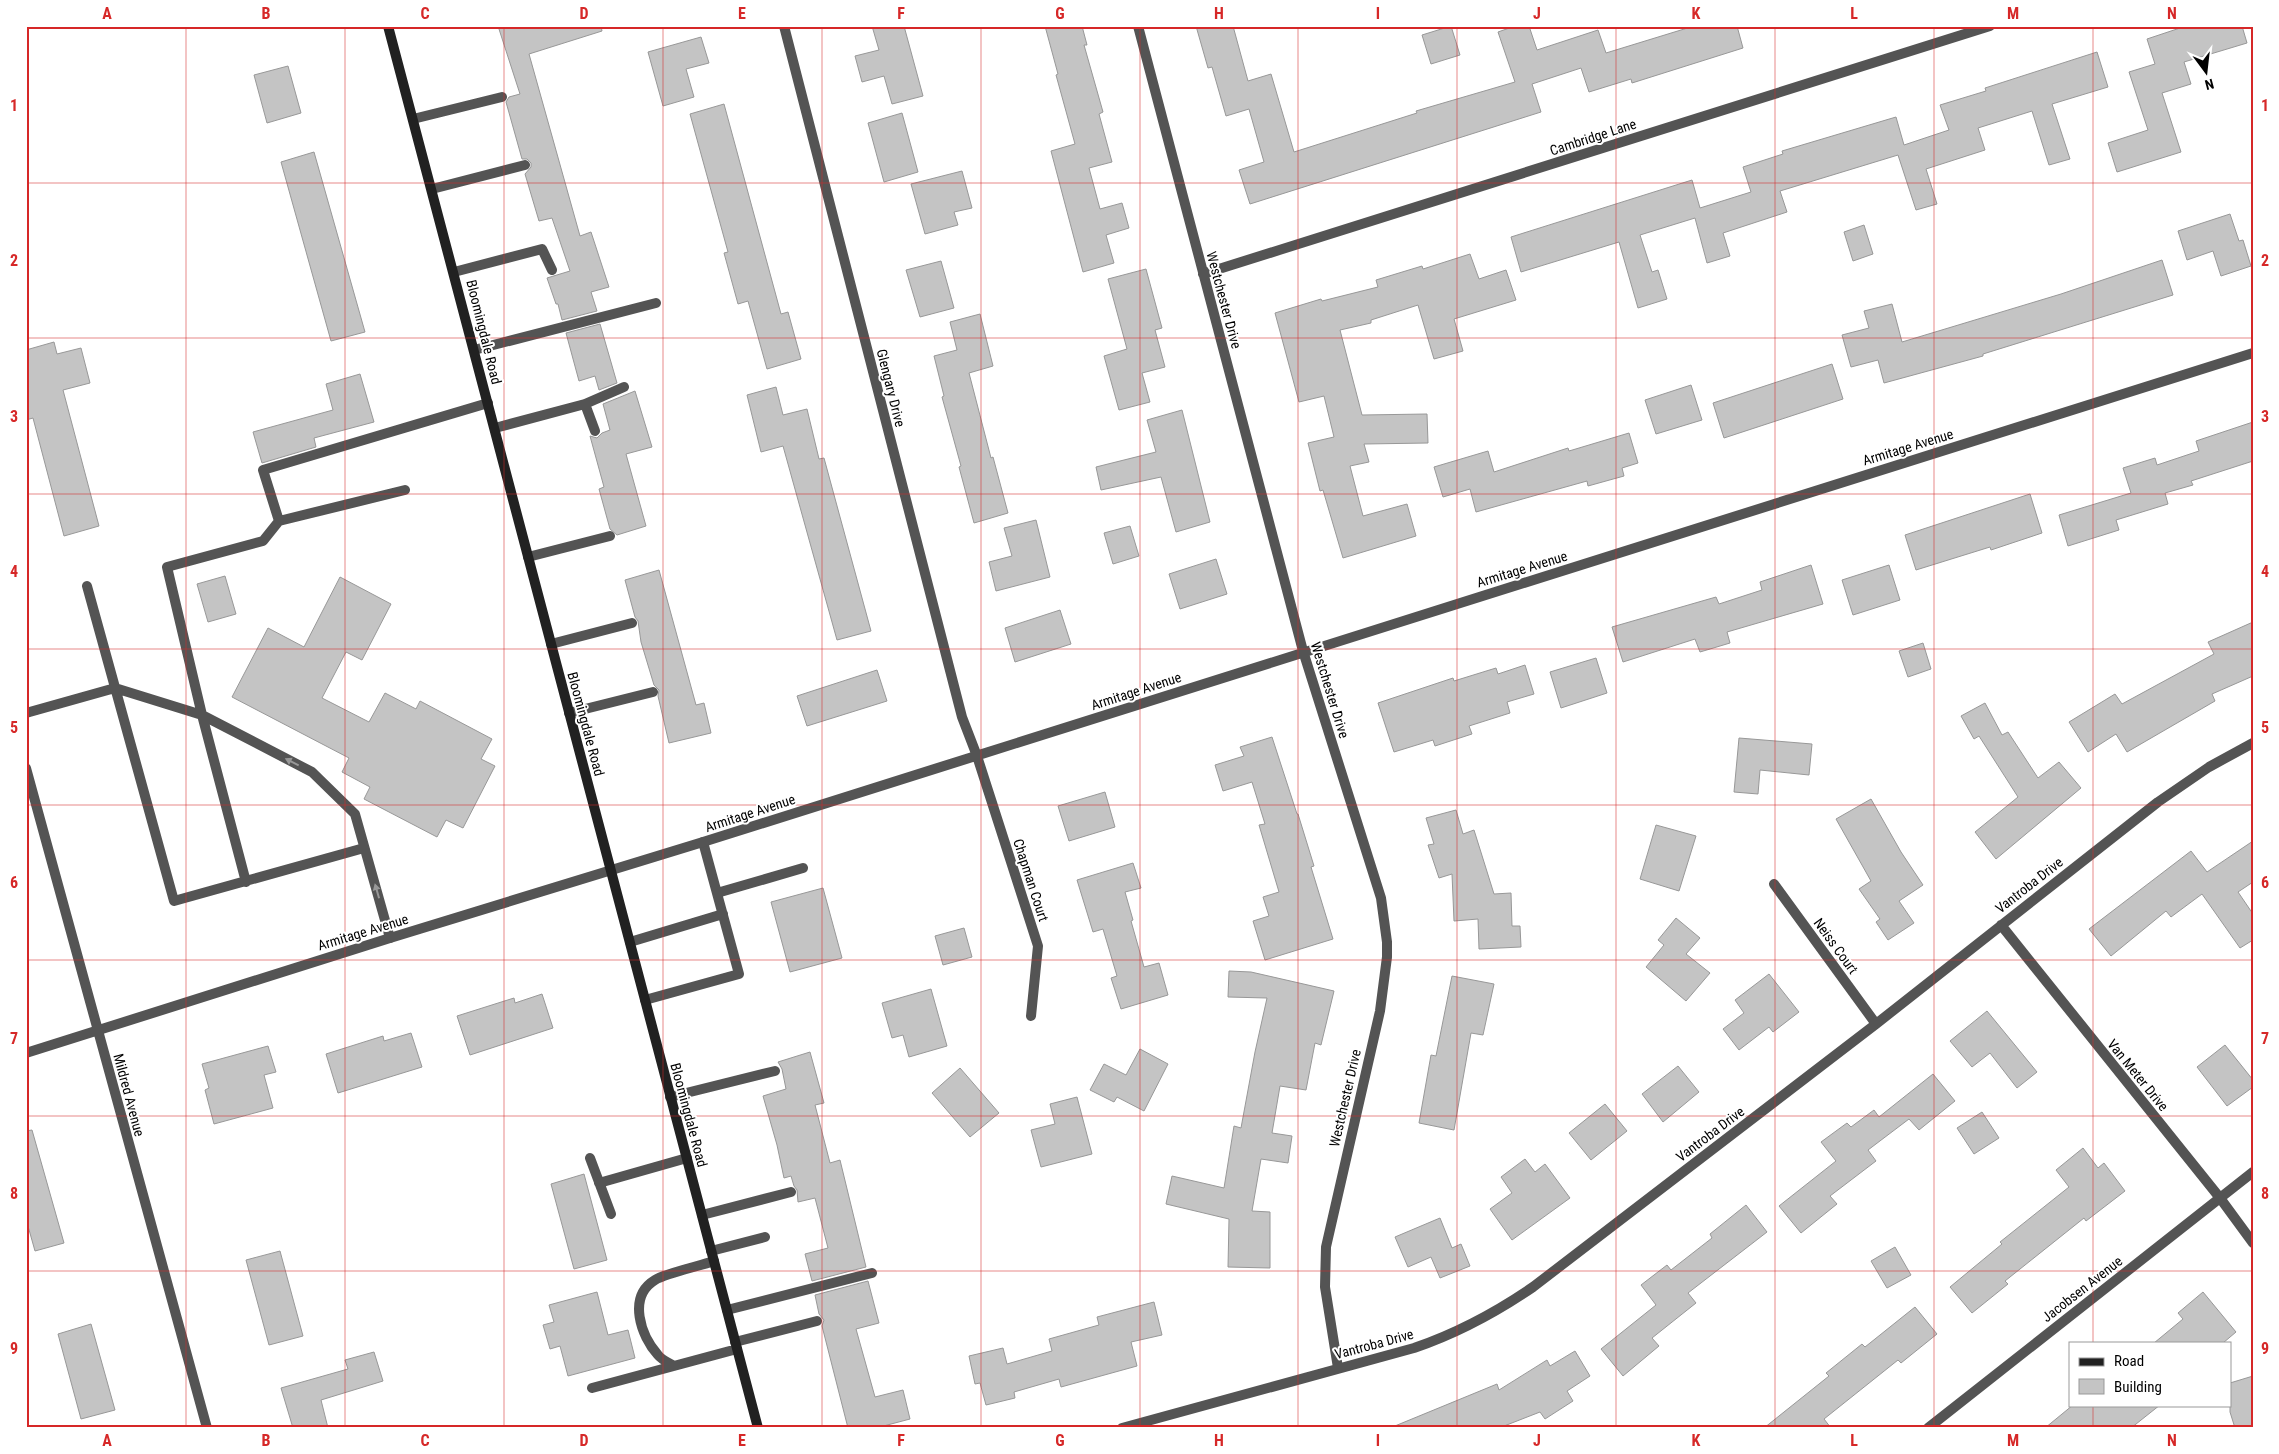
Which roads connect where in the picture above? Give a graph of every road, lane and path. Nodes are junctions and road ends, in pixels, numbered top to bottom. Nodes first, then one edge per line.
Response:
1 (388, 26) edge
2 (784, 26) edge
3 (1138, 26) edge
4 (1990, 26) edge
5 (502, 97) dead end
6 (413, 119) junction
7 (525, 164) dead end
8 (432, 189) junction
9 (552, 270) dead end
10 (454, 272) junction
11 (1203, 274) junction
12 (656, 303) dead end
13 (474, 350) junction
14 (2253, 353) edge
15 (624, 387) dead end
16 (488, 402) junction
17 (585, 404) junction
18 (494, 428) junction
19 (595, 431) dead end
20 (405, 490) dead end
21 (279, 521) junction
22 (610, 536) dead end
23 (528, 557) junction
24 (87, 586) dead end
25 (632, 623) dead end
26 (551, 644) junction
27 (1303, 651) junction
28 (115, 688) junction
29 (653, 692) dead end
30 (26, 713) edge
31 (569, 713) junction
32 (202, 715) junction
33 (2253, 743) edge
34 (977, 756) junction
35 (26, 768) edge
36 (703, 842) junction
37 (364, 848) junction
38 (803, 868) dead end
39 (611, 871) junction
40 (246, 882) junction
41 (1774, 884) dead end
42 (717, 894) junction
43 (723, 914) junction
44 (2001, 925) junction
45 (390, 938) junction
46 (630, 942) junction
47 (645, 1000) junction
48 (1031, 1016) dead end
49 (1876, 1024) junction
50 (97, 1030) junction
51 (26, 1053) edge
52 (776, 1071) dead end
53 (670, 1097) junction
54 (590, 1158) dead end
55 (687, 1158) junction
56 (2253, 1172) edge
57 (599, 1183) junction
58 (791, 1192) dead end
59 (2220, 1198) junction
60 (611, 1214) dead end
61 (702, 1215) junction
62 (765, 1236) dead end
63 (2253, 1243) edge
64 (711, 1251) junction
65 (714, 1261) junction
66 (872, 1274) dead end
67 (727, 1310) junction
68 (818, 1321) dead end
69 (736, 1345) junction
70 (674, 1366) junction
71 (1338, 1368) junction
72 (592, 1388) dead end
73 (207, 1428) edge
74 (758, 1428) edge
75 (1122, 1428) edge
76 (1928, 1428) edge

1 - 6 main road, Bloomingdale Road
2 - 34 street, Glengary Drive
3 - 11 street, Westchester Drive
4 - 11 street, Cambridge Lane
5 - 6 street
6 - 8 main road, Bloomingdale Road
7 - 8 street
8 - 10 main road, Bloomingdale Road
9 - 10 street
10 - 13 main road, Bloomingdale Road
11 - 27 street, Westchester Drive
12 - 13 street
13 - 16 main road, Bloomingdale Road
14 - 27 street, Armitage Avenue
15 - 17 street
16 - 18 main road, Bloomingdale Road
16 - 21 street
17 - 18 street
17 - 19 street
18 - 23 main road, Bloomingdale Road
20 - 21 street
21 - 32 street
22 - 23 street
23 - 26 main road, Bloomingdale Road
24 - 28 street
25 - 26 street
26 - 31 main road, Bloomingdale Road
27 - 34 street, Armitage Avenue
27 - 71 street, Westchester Drive
28 - 30 street
28 - 32 street
28 - 40 street
29 - 31 street
31 - 39 main road, Bloomingdale Road
37 -> 32 street
32 - 40 street
33 - 44 street, Vantroba Drive
34 - 36 street, Armitage Avenue
34 - 48 street, Chapman Court
35 - 50 street, Mildred Avenue
36 - 39 street, Armitage Avenue
36 - 42 street
37 - 40 street
45 -> 37 street
38 - 42 street
39 - 45 street, Armitage Avenue
39 - 46 main road, Bloomingdale Road
41 - 49 street, Neiss Court
42 - 43 street
43 - 46 street
43 - 47 street
44 - 49 street, Vantroba Drive
44 - 59 street, Van Meter Drive
45 - 50 street, Armitage Avenue
46 - 47 main road, Bloomingdale Road
47 - 53 main road, Bloomingdale Road
49 - 71 street, Vantroba Drive
50 - 51 street, Armitage Avenue
50 - 73 street, Mildred Avenue
52 - 53 street
53 - 55 main road, Bloomingdale Road
54 - 57 street
55 - 57 street
55 - 61 main road, Bloomingdale Road
56 - 59 street, Jacobsen Avenue
57 - 60 street
58 - 61 street
59 - 63 street, Van Meter Drive
59 - 76 street, Jacobsen Avenue
61 - 64 main road, Bloomingdale Road
62 - 64 street
64 - 65 main road, Bloomingdale Road
65 - 67 main road, Bloomingdale Road
65 - 70 street
66 - 67 street
67 - 69 main road, Bloomingdale Road
68 - 69 street
69 - 70 street
69 - 74 main road, Bloomingdale Road
70 - 72 street
71 - 75 street, Vantroba Drive

